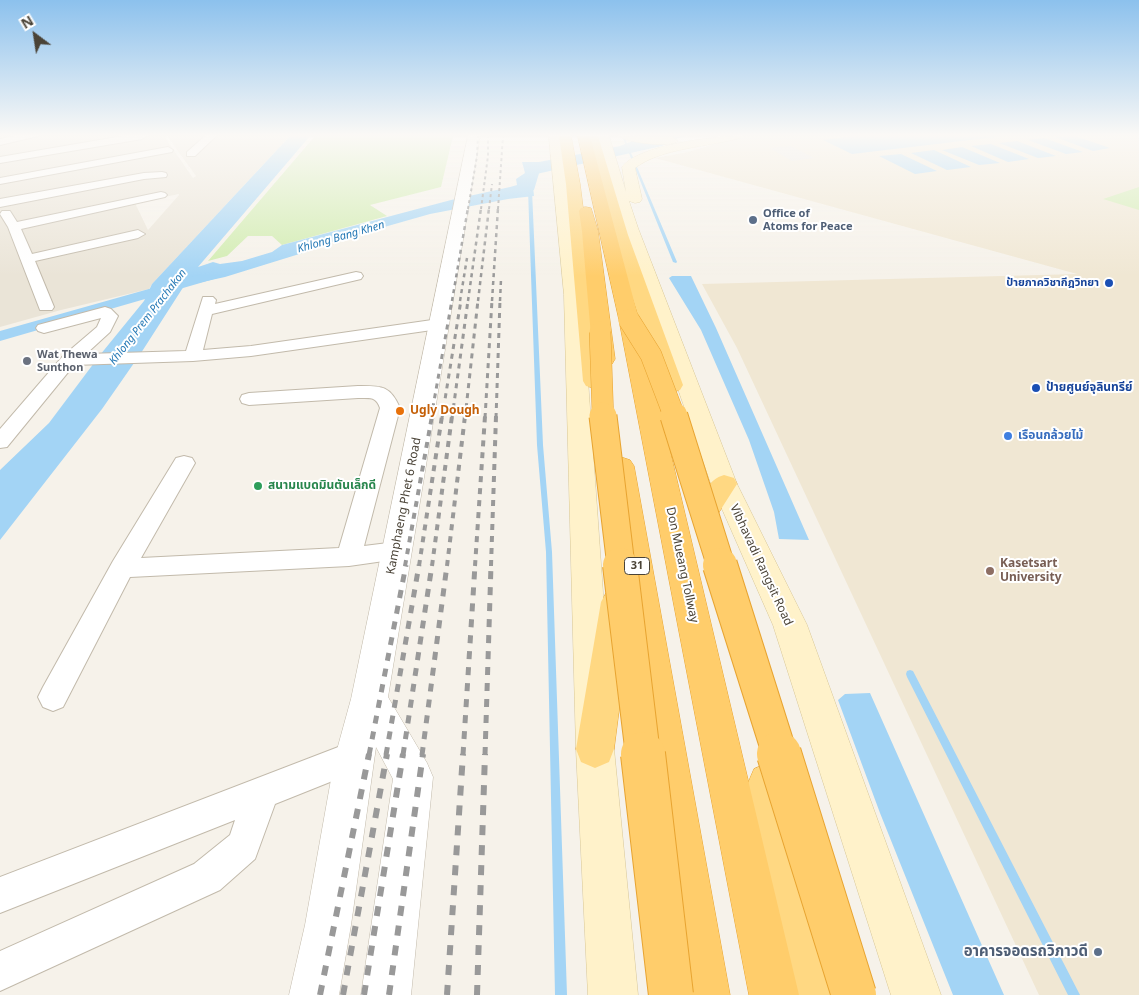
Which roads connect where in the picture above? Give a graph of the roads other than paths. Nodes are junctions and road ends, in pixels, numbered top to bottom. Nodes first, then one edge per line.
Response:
1 (110, 182) edge
2 (466, 182) edge
3 (582, 182) edge
4 (587, 182) edge
5 (587, 182) edge
6 (598, 182) edge
7 (603, 182) edge
8 (630, 182) edge
9 (161, 196) dead end
10 (0, 203) edge
11 (14, 227) junction
12 (630, 228) junction
13 (138, 234) dead end
14 (26, 259) junction
15 (356, 276) dead end
16 (46, 307) dead end
17 (439, 324) junction
18 (614, 326) junction
19 (44, 328) dead end
20 (193, 356) junction
21 (69, 360) junction
22 (249, 400) dead end
23 (0, 442) edge
24 (184, 463) dead end
25 (715, 497) junction
26 (396, 551) junction
27 (349, 557) junction
28 (122, 568) junction
29 (619, 589) junction
30 (53, 697) dead end
31 (369, 699) junction
32 (595, 749) junction
33 (354, 756) junction
34 (262, 793) junction
35 (0, 895) edge
36 (0, 971) edge
37 (314, 995) edge
38 (386, 995) edge
39 (613, 995) edge
40 (671, 995) edge
41 (700, 995) edge
42 (706, 995) edge
43 (774, 995) edge
44 (817, 995) edge
45 (854, 995) edge
46 (916, 995) edge

1 - 10 street
2 - 17 street, Kamphaeng Phet 6 Road
3 - 32 main road, Vibhavadi Rangsit Road / 31
4 - 18 highway, Don Mueang Tollway / 31
5 - 29 highway, Vibhavadi Rangsit Road / 31
6 - 25 highway, Vibhavadi Rangsit Road / 31
7 - 12 main road, Vibhavadi Rangsit Road / 31
8 - 12 main road
9 - 11 street
10 - 11 street
11 - 14 street
12 - 25 main road, Vibhavadi Rangsit Road / 31
13 - 14 street
14 - 16 street
15 - 20 street
17 - 20 street
17 - 26 street, Kamphaeng Phet 6 Road
18 - 40 highway, bridge
18 - 42 highway, Don Mueang Tollway / 31, bridge
18 - 43 highway, Don Mueang Tollway / 31
18 - 45 highway, bridge
19 - 21 street
20 - 21 street
21 - 23 street
22 - 27 street
24 - 28 street
25 - 44 highway, Vibhavadi Rangsit Road / 31
25 - 46 main road, Vibhavadi Rangsit Road / 31
26 - 27 street
26 - 31 street, Kamphaeng Phet 6 Road
27 - 28 street
28 - 30 street
29 - 32 highway
29 - 41 highway, Vibhavadi Rangsit Road / 31
31 - 33 street, Kamphaeng Phet 6 Road
31 - 38 street
32 - 39 main road, Vibhavadi Rangsit Road / 31
33 - 34 street
33 - 37 street, Kamphaeng Phet 6 Road
34 - 35 street
34 - 36 street

